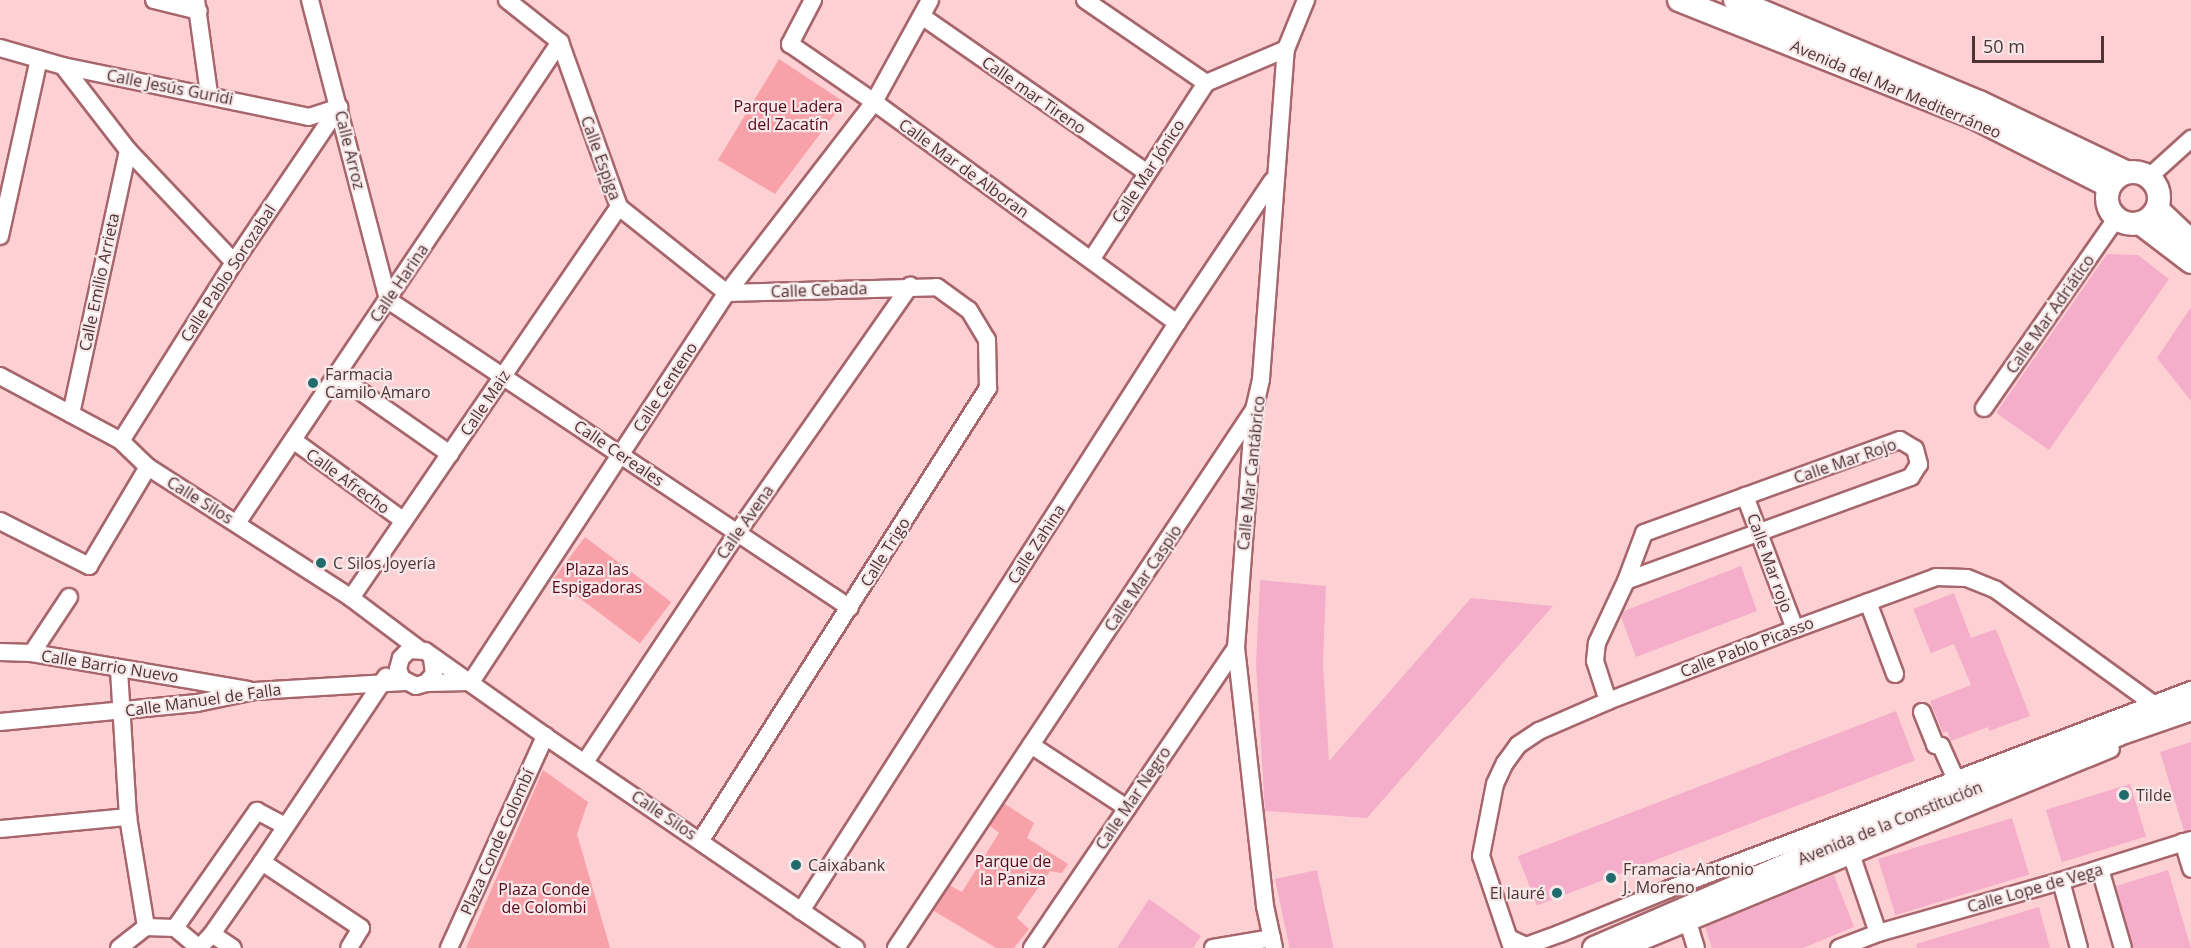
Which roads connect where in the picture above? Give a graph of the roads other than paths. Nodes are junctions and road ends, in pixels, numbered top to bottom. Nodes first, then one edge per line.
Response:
1 (154, 0) edge
2 (310, 0) edge
3 (507, 0) edge
4 (813, 0) edge
5 (930, 0) edge
6 (1085, 0) edge
7 (1306, 0) edge
8 (1679, 0) edge
9 (1735, 0) edge
10 (197, 6) edge
11 (923, 17) junction
12 (560, 42) junction
13 (0, 48) edge
14 (1286, 48) junction
15 (39, 59) junction
16 (63, 66) junction
17 (1206, 83) junction
18 (210, 94) junction
19 (874, 102) junction
20 (339, 107) junction
21 (2191, 139) edge
22 (128, 150) junction
23 (1146, 172) junction
24 (2149, 177) junction
25 (1274, 178) junction
26 (2117, 179) junction
27 (619, 207) junction
28 (2148, 216) junction
29 (2116, 219) junction
30 (0, 236) edge
31 (2191, 241) edge
32 (1090, 260) junction
33 (234, 262) junction
34 (2191, 262) edge
35 (910, 286) junction
36 (727, 293) junction
37 (388, 300) junction
38 (1177, 323) junction
39 (337, 375) junction
40 (0, 376) edge
41 (503, 376) junction
42 (1984, 408) dead end
43 (1254, 410) junction
44 (71, 414) junction
45 (293, 440) junction
46 (121, 441) junction
47 (450, 454) junction
48 (621, 454) junction
49 (147, 467) junction
50 (1745, 496) junction
51 (0, 521) edge
52 (404, 521) junction
53 (237, 523) junction
54 (737, 533) junction
55 (1760, 533) junction
56 (1626, 581) junction
57 (69, 597) dead end
58 (351, 598) junction
59 (1868, 602) junction
60 (850, 608) junction
61 (1795, 629) junction
62 (1236, 648) junction
63 (0, 652) edge
64 (32, 653) junction
65 (414, 656) junction
66 (119, 670) junction
67 (1895, 675) dead end
68 (381, 682) junction
69 (405, 682) junction
70 (471, 682) junction
71 (426, 683) junction
72 (2191, 690) edge
73 (255, 691) junction
74 (1608, 701) junction
75 (2152, 704) junction
76 (2191, 709) edge
77 (119, 711) junction
78 (1922, 711) dead end
79 (2191, 715) edge
80 (0, 722) edge
81 (545, 736) junction
82 (1031, 745) junction
83 (585, 762) junction
84 (1956, 780) junction
85 (1127, 808) junction
86 (128, 817) junction
87 (285, 826) junction
88 (0, 829) edge
89 (701, 840) junction
90 (2187, 841) edge
91 (1852, 857) junction
92 (262, 862) junction
93 (2100, 868) junction
94 (2191, 869) edge
95 (2061, 881) junction
96 (1669, 889) junction
97 (801, 911) junction
98 (1688, 922) junction
99 (146, 927) junction
100 (175, 928) junction
101 (1878, 933) junction
102 (212, 934) junction
103 (1273, 943) edge
104 (1512, 943) edge
105 (118, 948) edge
106 (199, 948) edge
107 (233, 948) edge
108 (349, 948) edge
109 (449, 948) edge
110 (856, 948) edge
111 (896, 948) edge
112 (1032, 948) edge
113 (1214, 948) edge
114 (1556, 948) edge
115 (1594, 948) edge
116 (1626, 948) edge
117 (1696, 948) edge
118 (1839, 948) edge
119 (2079, 948) edge
120 (2123, 948) edge

1 - 10 street
2 - 20 street, Calle Arroz
3 - 12 street
4 - 19 street, Calle Mar de Alboran
5 - 11 street, Calle Centeno
6 - 17 street
7 - 14 street, Calle Mar Cantábrico
8 - 26 main road, Avenida del Mar Mediterráneo
9 - 26 main road, Avenida del Mar Mediterráneo
10 - 18 street
11 - 19 street, Calle Centeno
11 - 23 street, Calle mar Tireno
12 - 27 street, Calle Espiga
12 - 37 street, Calle Harina
13 - 15 street, Calle Jesús Guridi
14 - 17 street
14 - 25 street, Calle Mar Cantábrico
15 - 16 street, Calle Jesús Guridi
15 - 30 street
16 - 18 street, Calle Jesús Guridi
16 - 22 street
17 - 23 street, Calle Mar Jónico
18 - 20 street, Calle Jesús Guridi
19 - 32 street, Calle Mar de Alboran
19 - 36 street, Calle Centeno
20 - 33 street, Calle Pablo Sorozabal
20 - 37 street, Calle Arroz
21 - 24 street
22 - 33 street
22 - 44 street, Calle Emilio Arrieta
23 - 32 street, Calle Mar Jónico
24 - 26 main road
24 - 28 main road
25 - 38 street, Calle Zahina
25 - 43 street, Calle Mar Cantábrico
26 - 29 main road
27 - 36 street, Calle Espiga
27 - 41 street, Calle Maiz
28 - 29 main road
28 - 31 main road
28 - 34 main road
29 - 42 street, Calle Mar Adriático
32 - 38 street, Calle Mar de Alboran
33 - 46 street, Calle Pablo Sorozabal
35 - 36 street, Calle Cebada
35 - 54 street, Calle Avena
35 - 60 street, Calle Trigo
36 - 48 street, Calle Centeno
37 - 39 street, Calle Harina
37 - 41 street, Calle Cereales
38 - 97 street, Calle Zahina
39 - 45 street, Calle Harina
39 - 47 street
40 - 44 street, Calle Silos
41 - 47 street, Calle Maiz
41 - 48 street, Calle Cereales
43 - 62 street, Calle Mar Cantábrico
43 - 82 street, Calle Mar Caspio
44 - 46 street, Calle Silos
45 - 52 street, Calle Afrecho
45 - 53 street, Calle Harina
46 - 49 street, Calle Silos
47 - 52 street, Calle Maiz
48 - 54 street, Calle Cereales
48 - 70 street, Calle Centeno
49 - 51 street
49 - 53 street, Calle Silos
50 - 55 street, Calle Mar rojo
50 - 55 street, Calle Mar Rojo
50 - 56 street, Calle Mar Rojo
52 - 58 street, Calle Maiz
53 - 58 street, Calle Silos
54 - 60 street, Calle Cereales
54 - 83 street, Calle Avena
55 - 56 street, Calle Mar Rojo
55 - 61 street, Calle Mar rojo
56 - 74 street, Calle Mar Rojo
57 - 64 street
58 - 65 street, Calle Silos
59 - 61 street, Calle Pablo Picasso
59 - 67 street
59 - 75 street, Calle Pablo Picasso
60 - 89 street, Calle Trigo
61 - 74 street, Calle Pablo Picasso
62 - 85 street, Calle Mar Negro
62 - 103 street, Calle Mar Cantábrico
63 - 64 street, Calle Barrio Nuevo
64 - 66 street, Calle Barrio Nuevo
65 - 68 street
65 - 69 street
65 - 70 street, Calle Silos
65 - 71 street
66 - 73 street, Calle Barrio Nuevo
66 - 77 street
68 - 69 street, Calle Manuel de Falla
68 - 73 street, Calle Manuel de Falla
68 - 87 street
69 - 71 street, Calle Manuel de Falla
70 - 71 street
70 - 81 street, Calle Silos
72 - 75 street, Avenida de la Constitución
73 - 77 street, Calle Manuel de Falla
74 - 104 street, Calle Pablo Picasso
75 - 84 street, Avenida de la Constitución
76 - 115 main road, Avenida de la Constitución
77 - 80 street, Calle Manuel de Falla
77 - 86 street
78 - 84 street
79 - 91 street, Avenida de la Constitución
81 - 83 street, Calle Silos
81 - 109 street, Plaza Conde Colombí
82 - 85 street
82 - 111 street, Calle Mar Caspio
83 - 89 street, Calle Silos
84 - 96 street, Avenida de la Constitución
85 - 112 street, Calle Mar Negro
86 - 88 street
86 - 99 street
87 - 92 street
87 - 100 street
89 - 97 street, Calle Silos
90 - 93 street, Calle Lope de Vega
90 - 94 street
91 - 98 street, Avenida de la Constitución
91 - 101 street
92 - 102 street
92 - 108 street
93 - 95 street, Calle Lope de Vega
93 - 120 street
95 - 101 street, Calle Lope de Vega
95 - 119 street
96 - 104 street, Avenida de la Constitución
96 - 114 street, Avenida de la Constitución
97 - 110 street, Calle Silos
98 - 116 street, Avenida de la Constitución
98 - 117 street
99 - 100 street
99 - 105 street
100 - 106 street
101 - 118 street, Calle Lope de Vega
102 - 106 street
102 - 107 street
103 - 113 street

